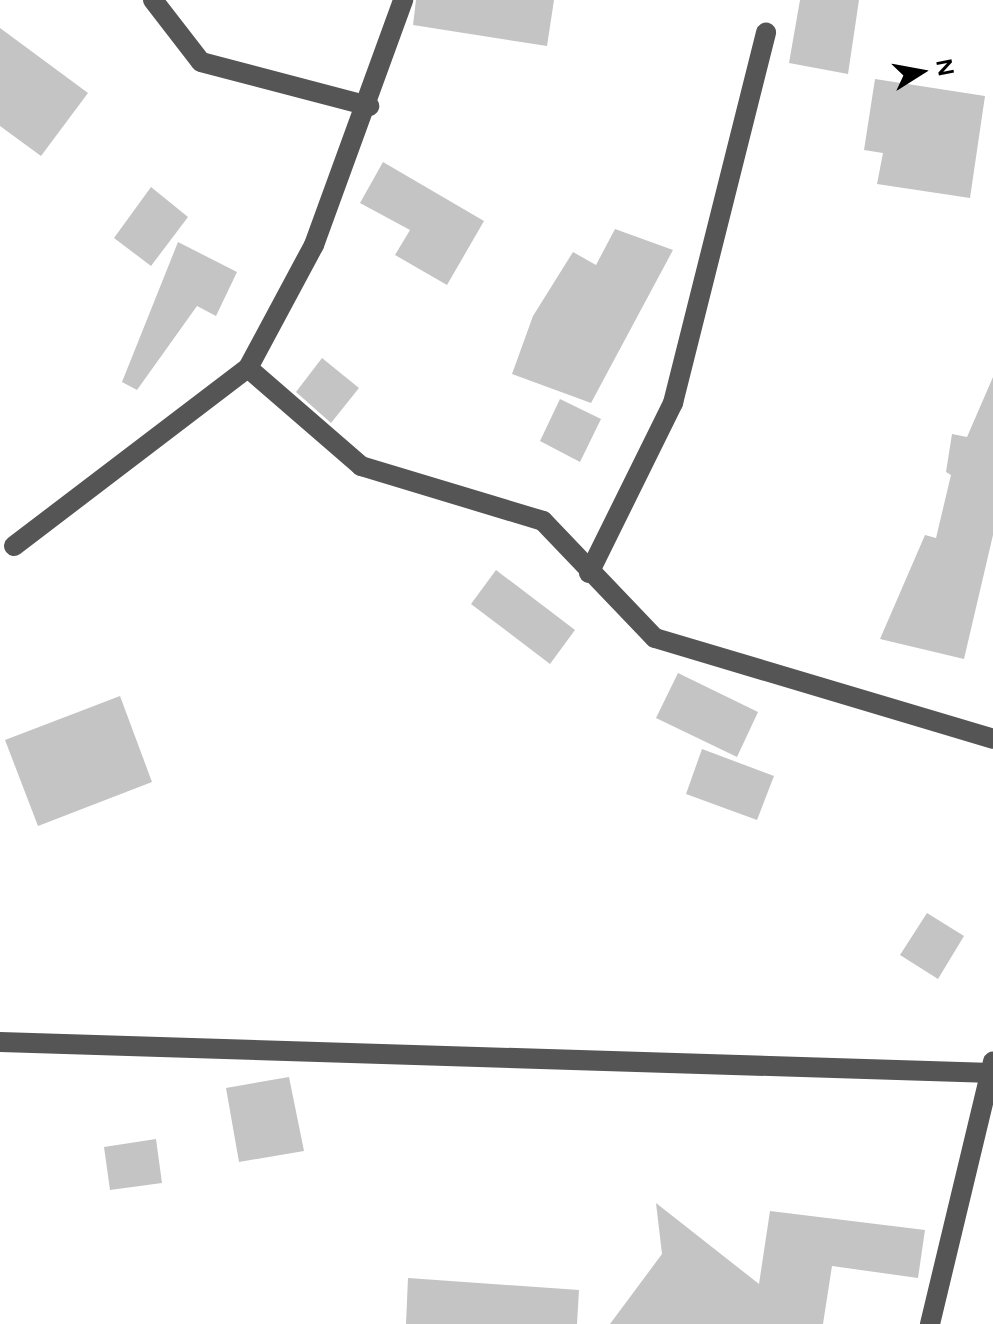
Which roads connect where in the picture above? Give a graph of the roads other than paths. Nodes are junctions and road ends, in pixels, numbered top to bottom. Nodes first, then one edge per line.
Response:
1 (153, 0) edge
2 (403, 0) edge
3 (766, 32) dead end
4 (369, 106) junction
5 (248, 368) junction
6 (14, 546) dead end
7 (589, 573) junction
8 (993, 739) edge
9 (0, 1042) edge
10 (992, 1069) edge
11 (930, 1324) edge

1 - 4 street
2 - 4 street
3 - 7 street
4 - 5 street
5 - 6 street
5 - 7 street
7 - 8 street
9 - 10 street
10 - 11 street

